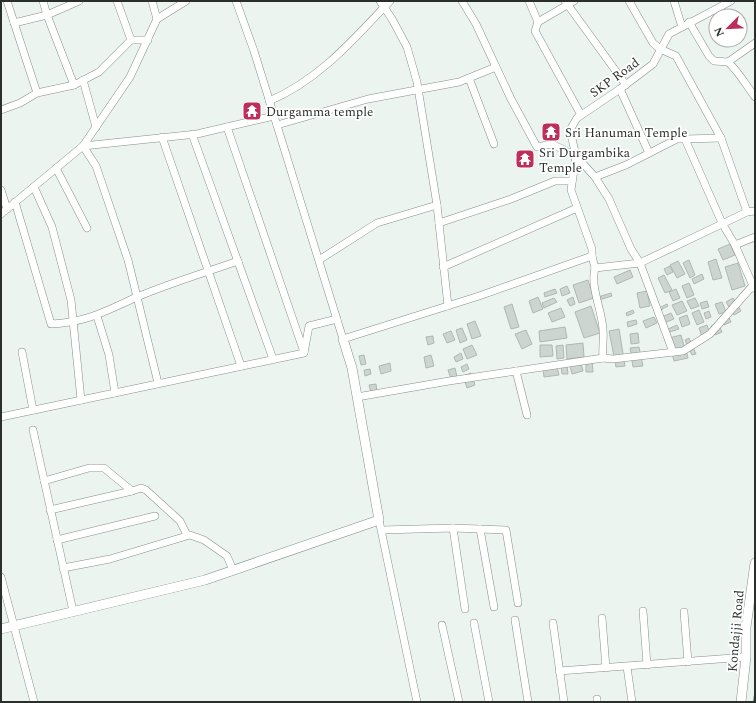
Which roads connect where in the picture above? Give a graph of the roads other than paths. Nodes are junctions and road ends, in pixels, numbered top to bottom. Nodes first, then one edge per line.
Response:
1 (7, 1) edge
2 (43, 1) edge
3 (79, 1) edge
4 (117, 1) edge
5 (152, 1) edge
6 (186, 1) edge
7 (236, 1) edge
8 (390, 1) edge
9 (462, 1) edge
10 (529, 1) edge
11 (574, 1) edge
12 (629, 1) edge
13 (674, 1) edge
14 (731, 1) edge
15 (566, 3) edge
16 (382, 4) edge
17 (47, 15) junction
18 (157, 19) junction
19 (538, 22) junction
20 (690, 22) junction
21 (14, 23) junction
22 (682, 26) junction
23 (131, 40) junction
24 (148, 40) junction
25 (755, 43) edge
26 (660, 49) junction
27 (728, 62) junction
28 (496, 67) junction
29 (469, 78) junction
30 (83, 80) junction
31 (74, 85) junction
32 (623, 87) junction
33 (418, 90) junction
34 (38, 93) junction
35 (755, 97) edge
36 (270, 101) junction
37 (1, 110) edge
38 (580, 115) junction
39 (274, 116) junction
40 (277, 125) junction
41 (227, 127) junction
42 (96, 128) junction
43 (192, 134) junction
44 (162, 138) junction
45 (721, 138) junction
46 (685, 139) junction
47 (494, 144) dead end
48 (83, 146) junction
49 (649, 153) junction
50 (576, 156) junction
51 (56, 168) junction
52 (595, 177) junction
53 (572, 181) junction
54 (34, 187) junction
55 (1, 190) edge
56 (15, 202) junction
57 (437, 206) junction
58 (577, 208) junction
59 (7, 209) junction
60 (755, 211) edge
61 (747, 212) junction
62 (1, 214) edge
63 (439, 223) junction
64 (722, 223) junction
65 (87, 228) dead end
66 (755, 237) edge
67 (735, 245) junction
68 (592, 256) junction
69 (319, 260) junction
70 (238, 261) junction
71 (640, 263) junction
72 (444, 267) junction
73 (595, 268) junction
74 (208, 272) junction
75 (754, 286) edge
76 (138, 297) junction
77 (448, 306) junction
78 (96, 316) junction
79 (338, 319) junction
80 (73, 323) junction
81 (343, 338) junction
82 (22, 352) dead end
83 (304, 352) junction
84 (673, 352) junction
85 (603, 358) junction
86 (273, 359) junction
87 (241, 366) junction
88 (516, 371) junction
89 (158, 384) junction
90 (115, 393) junction
91 (358, 397) junction
92 (81, 400) junction
93 (33, 410) junction
94 (527, 415) dead end
95 (1, 417) edge
96 (33, 430) dead end
97 (44, 481) junction
98 (132, 491) junction
99 (50, 510) junction
100 (155, 516) dead end
101 (379, 520) junction
102 (453, 528) junction
103 (480, 529) junction
104 (382, 530) junction
105 (187, 535) junction
106 (57, 540) junction
107 (755, 563) edge
108 (63, 568) junction
109 (233, 570) junction
110 (1, 577) edge
111 (518, 603) dead end
112 (494, 608) dead end
113 (465, 609) dead end
114 (73, 611) junction
115 (643, 611) dead end
116 (684, 612) dead end
117 (602, 618) dead end
118 (515, 620) dead end
119 (474, 622) dead end
120 (553, 623) dead end
121 (442, 625) dead end
122 (13, 626) junction
123 (1, 629) edge
124 (746, 657) junction
125 (688, 662) junction
126 (647, 666) junction
127 (627, 667) junction
128 (606, 668) junction
129 (560, 671) junction
130 (34, 702) edge
131 (417, 702) edge
132 (459, 702) edge
133 (489, 702) edge
134 (528, 702) edge
135 (564, 702) edge
136 (632, 702) edge
137 (741, 702) edge

1 - 21 street
2 - 17 street
3 - 17 street
4 - 23 street
5 - 18 street
6 - 18 street
7 - 36 street
8 - 16 street
9 - 28 street
10 - 19 street
11 - 15 street
12 - 26 street
13 - 22 street
14 - 20 street, SKP Road
15 - 19 street
15 - 32 street
16 - 33 street
16 - 36 street
17 - 21 street
17 - 31 street
18 - 24 street
19 - 38 street
20 - 22 street, SKP Road
20 - 27 street
21 - 34 street
22 - 26 street, SKP Road
23 - 24 street
23 - 30 street
24 - 42 street
25 - 27 street
26 - 32 street, SKP Road
26 - 45 street
27 - 35 street
28 - 29 street
28 - 50 street
29 - 33 street
29 - 47 street
30 - 31 street
30 - 42 street
31 - 34 street
32 - 38 street, SKP Road
32 - 49 street
33 - 40 street
33 - 57 street
34 - 37 street
36 - 39 street
38 - 50 street, SKP Road
39 - 40 street
39 - 41 street
40 - 69 street
41 - 43 street
41 - 83 street
42 - 48 street
43 - 44 street
43 - 70 street
44 - 48 street
44 - 74 street
45 - 46 street
45 - 61 street
46 - 49 street
46 - 64 street
48 - 51 street
48 - 76 street
49 - 52 street
50 - 52 street
50 - 53 street
51 - 54 street
51 - 65 street
52 - 71 street
53 - 58 street
53 - 63 street
54 - 56 street
54 - 80 street
55 - 59 street
56 - 59 street
56 - 80 street
57 - 63 street
57 - 69 street
58 - 68 street
58 - 72 street
59 - 62 street
60 - 61 street
61 - 64 street
63 - 72 street
64 - 67 street
64 - 71 street
66 - 67 street
67 - 75 street
68 - 73 street
68 - 77 street
69 - 79 street
70 - 74 street
70 - 86 street
71 - 73 street
71 - 84 street
72 - 77 street
73 - 85 street
74 - 76 street
74 - 87 street
75 - 84 street
76 - 78 street
76 - 89 street
77 - 81 street
78 - 80 street
78 - 90 street
79 - 81 street
79 - 83 street
80 - 92 street
81 - 91 street
82 - 93 street
83 - 86 street
84 - 85 street
85 - 88 street
86 - 87 street
87 - 89 street
88 - 91 street
88 - 94 street
89 - 90 street
90 - 92 street
91 - 101 street
92 - 93 street
93 - 95 street
96 - 97 street
97 - 98 street
97 - 99 street
98 - 99 street
98 - 105 street
99 - 106 street
100 - 106 street
101 - 104 street
101 - 109 street
102 - 103 street
102 - 104 street
102 - 113 street
103 - 111 street
103 - 112 street
104 - 131 street
105 - 108 street
105 - 109 street
106 - 108 street
107 - 124 street, Kondajji Road
108 - 114 street
109 - 114 street
110 - 122 street
114 - 122 street
115 - 126 street
116 - 125 street
117 - 128 street
118 - 134 street
119 - 133 street
120 - 129 street
121 - 132 street
122 - 123 street
122 - 130 street
124 - 125 street
124 - 137 street, Kondajji Road
125 - 126 street
126 - 127 street
127 - 128 street
127 - 136 street
128 - 129 street
129 - 135 street

